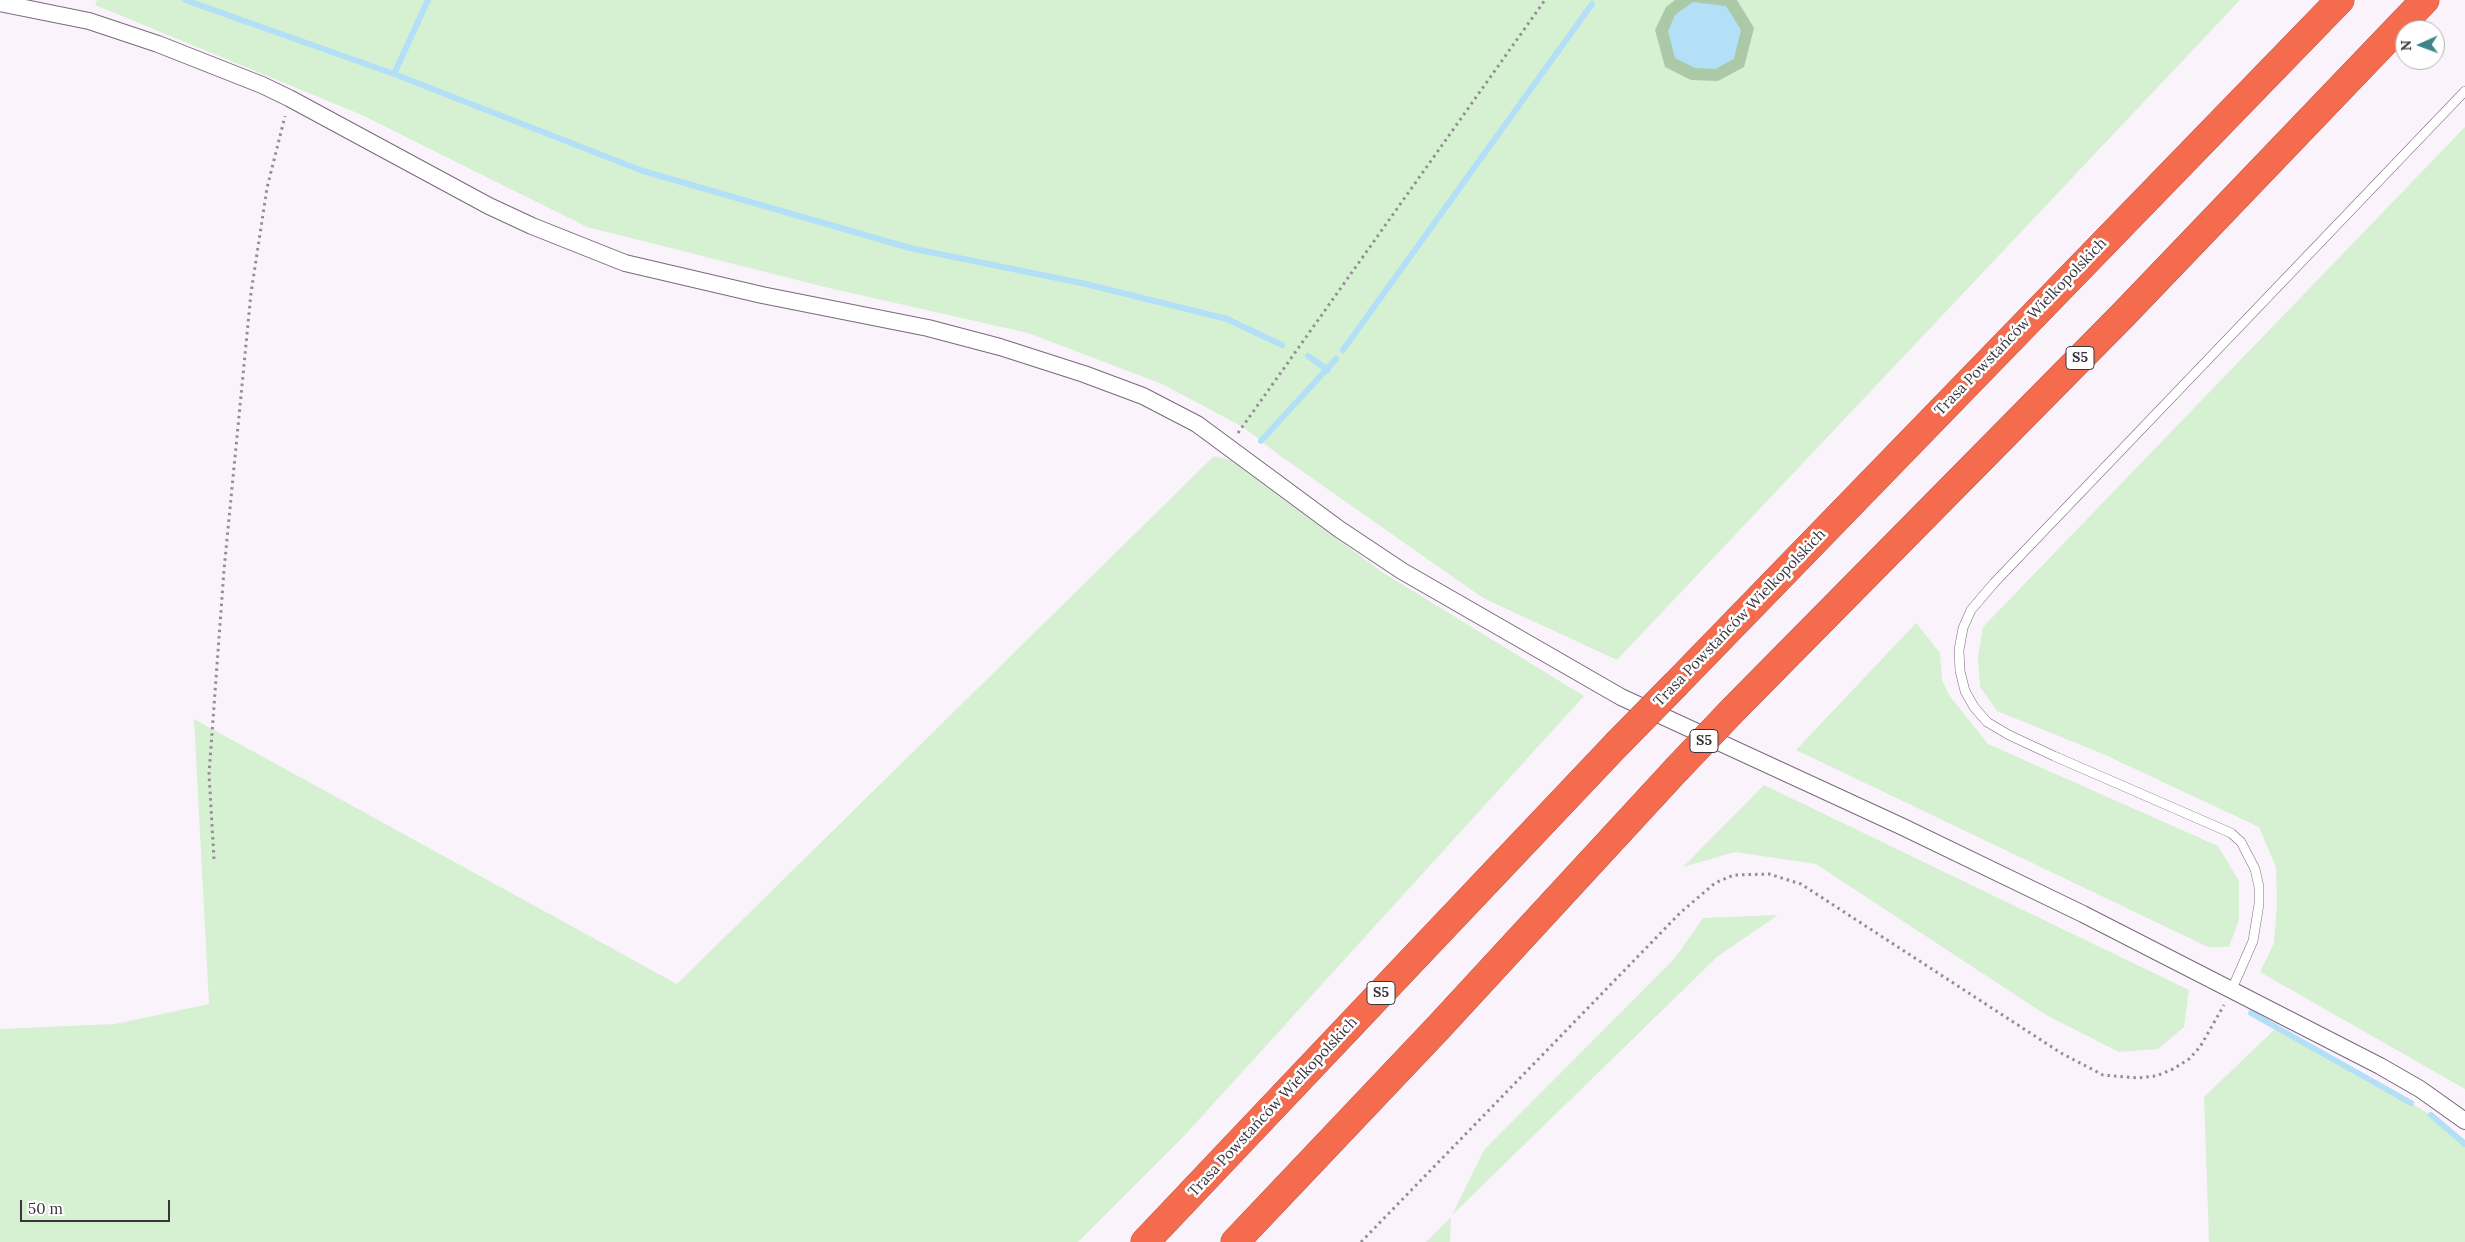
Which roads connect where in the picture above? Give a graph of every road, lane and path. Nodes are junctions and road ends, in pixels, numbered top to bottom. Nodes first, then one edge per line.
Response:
1 (1545, 0) edge
2 (2340, 0) edge
3 (2425, 0) edge
4 (0, 2) edge
5 (2465, 91) edge
6 (289, 98) junction
7 (1229, 446) junction
8 (214, 860) dead end
9 (2232, 989) junction
10 (2465, 1121) edge
11 (1145, 1242) edge
12 (1235, 1242) edge
13 (1361, 1242) edge

1 - 7 path
2 - 11 highway, Trasa Powstańców Wielkopolskich / S5, bridge
3 - 12 highway, S5, bridge
4 - 6 street
5 - 9 lane
6 - 7 street
6 - 8 path
7 - 9 street
9 - 10 street
9 - 13 path

